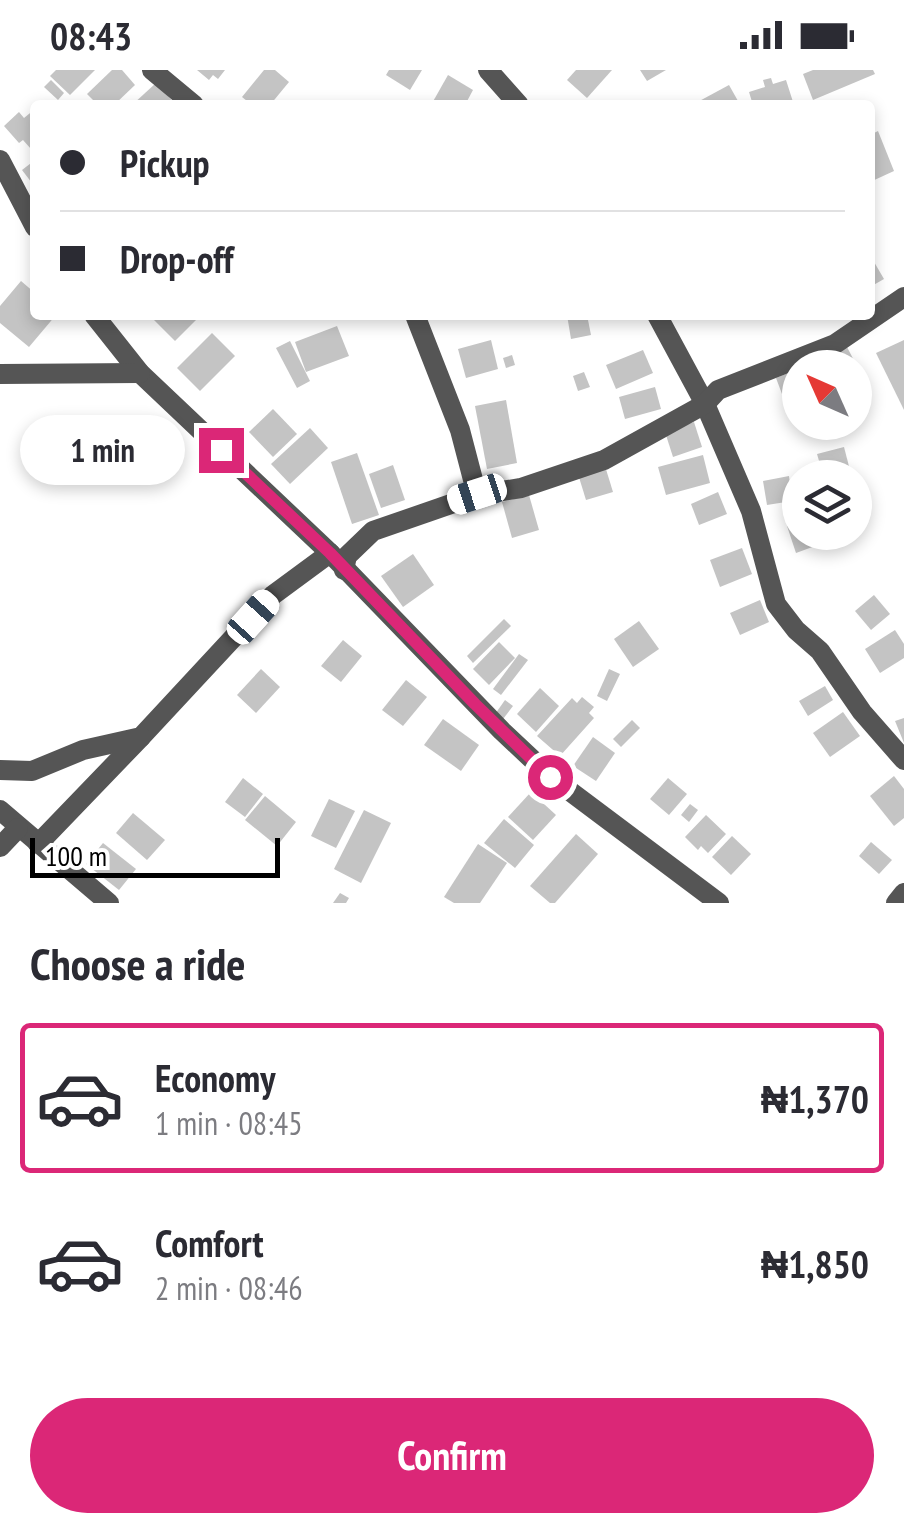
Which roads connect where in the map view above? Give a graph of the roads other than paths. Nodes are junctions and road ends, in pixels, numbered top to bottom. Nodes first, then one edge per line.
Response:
1 (152, 70) edge
2 (488, 70) edge
3 (188, 100) edge
4 (515, 100) edge
5 (0, 160) edge
6 (30, 217) edge
7 (904, 298) edge
8 (875, 317) edge
9 (98, 320) edge
10 (417, 320) edge
11 (660, 320) edge
12 (871, 320) edge
13 (140, 373) junction
14 (0, 374) edge
15 (704, 404) junction
16 (477, 494) junction
17 (330, 553) junction
18 (344, 570) junction
19 (142, 737) junction
20 (904, 760) edge
21 (0, 770) edge
22 (0, 810) edge
23 (18, 828) junction
24 (38, 844) junction
25 (0, 847) edge
26 (904, 893) edge
27 (109, 903) edge
28 (719, 903) edge
29 (896, 903) edge

1 - 3 street
2 - 4 street
5 - 6 street
7 - 8 street
9 - 13 street
10 - 16 street
11 - 15 street
12 - 15 street
13 - 14 street
13 - 17 street
15 - 16 street
15 - 20 street
16 - 18 street
17 - 18 street
17 - 19 street
18 - 28 street
19 - 21 street
19 - 24 street
22 - 23 street
23 - 24 street
23 - 25 street
24 - 27 street
26 - 29 street

